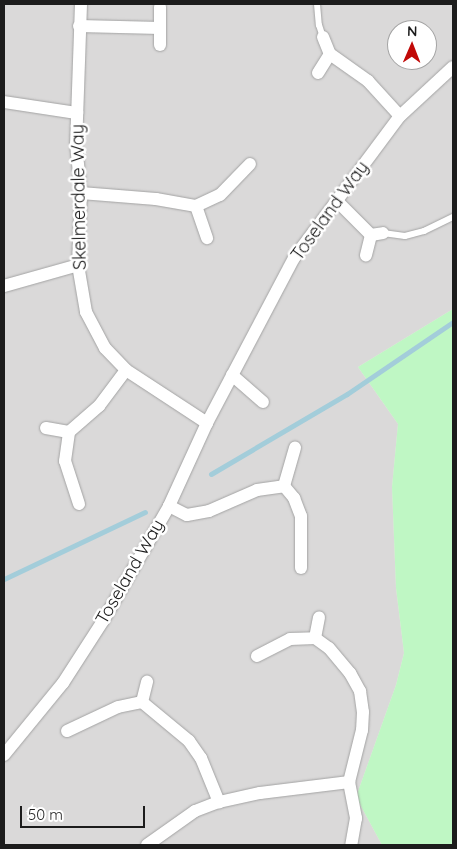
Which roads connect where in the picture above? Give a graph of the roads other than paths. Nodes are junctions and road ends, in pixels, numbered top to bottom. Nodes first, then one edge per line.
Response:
1 (81, 4) edge
2 (317, 4) edge
3 (160, 6) edge
4 (79, 26) junction
5 (160, 28) junction
6 (323, 37) joint
7 (160, 45) dead end
8 (330, 54) junction
9 (453, 66) edge
10 (318, 73) dead end
11 (4, 102) edge
12 (78, 113) junction
13 (400, 116) junction
14 (250, 164) dead end
15 (82, 193) junction
16 (337, 201) junction
17 (196, 206) junction
18 (453, 217) edge
19 (377, 234) junction
20 (207, 238) dead end
21 (366, 255) dead end
22 (78, 265) junction
23 (4, 286) edge
24 (126, 370) junction
25 (232, 375) junction
26 (263, 402) dead end
27 (207, 423) junction
28 (46, 428) dead end
29 (69, 432) junction
30 (295, 448) dead end
31 (284, 486) junction
32 (79, 504) dead end
33 (169, 506) junction
34 (301, 568) dead end
35 (319, 617) dead end
36 (314, 638) junction
37 (257, 656) dead end
38 (147, 682) dead end
39 (142, 702) junction
40 (66, 731) dead end
41 (4, 755) edge
42 (348, 782) junction
43 (219, 802) junction
44 (147, 845) edge
45 (351, 845) edge

1 - 4 street, Skelmerdale Way
2 - 6 lane
3 - 5 street
4 - 5 street
4 - 12 street, Skelmerdale Way
5 - 7 street
6 - 8 street
8 - 10 street
8 - 13 street
9 - 13 street, Toseland Way
11 - 12 street
12 - 15 street, Skelmerdale Way
13 - 16 street, Toseland Way
14 - 17 street
15 - 17 street
15 - 22 street, Skelmerdale Way
16 - 19 street
16 - 25 street, Toseland Way
17 - 20 street
18 - 19 lane
19 - 21 street
22 - 23 street
22 - 24 street, Skelmerdale Way
24 - 27 street, Skelmerdale Way
24 - 29 street
25 - 26 street
25 - 27 street, Toseland Way
27 - 33 street, Toseland Way
28 - 29 street
29 - 32 street
30 - 31 street
31 - 33 street
31 - 34 street
33 - 41 street, Toseland Way
35 - 36 street
36 - 37 street
36 - 42 street
38 - 39 street
39 - 40 street
39 - 43 street
42 - 43 street
42 - 45 street
43 - 44 street

